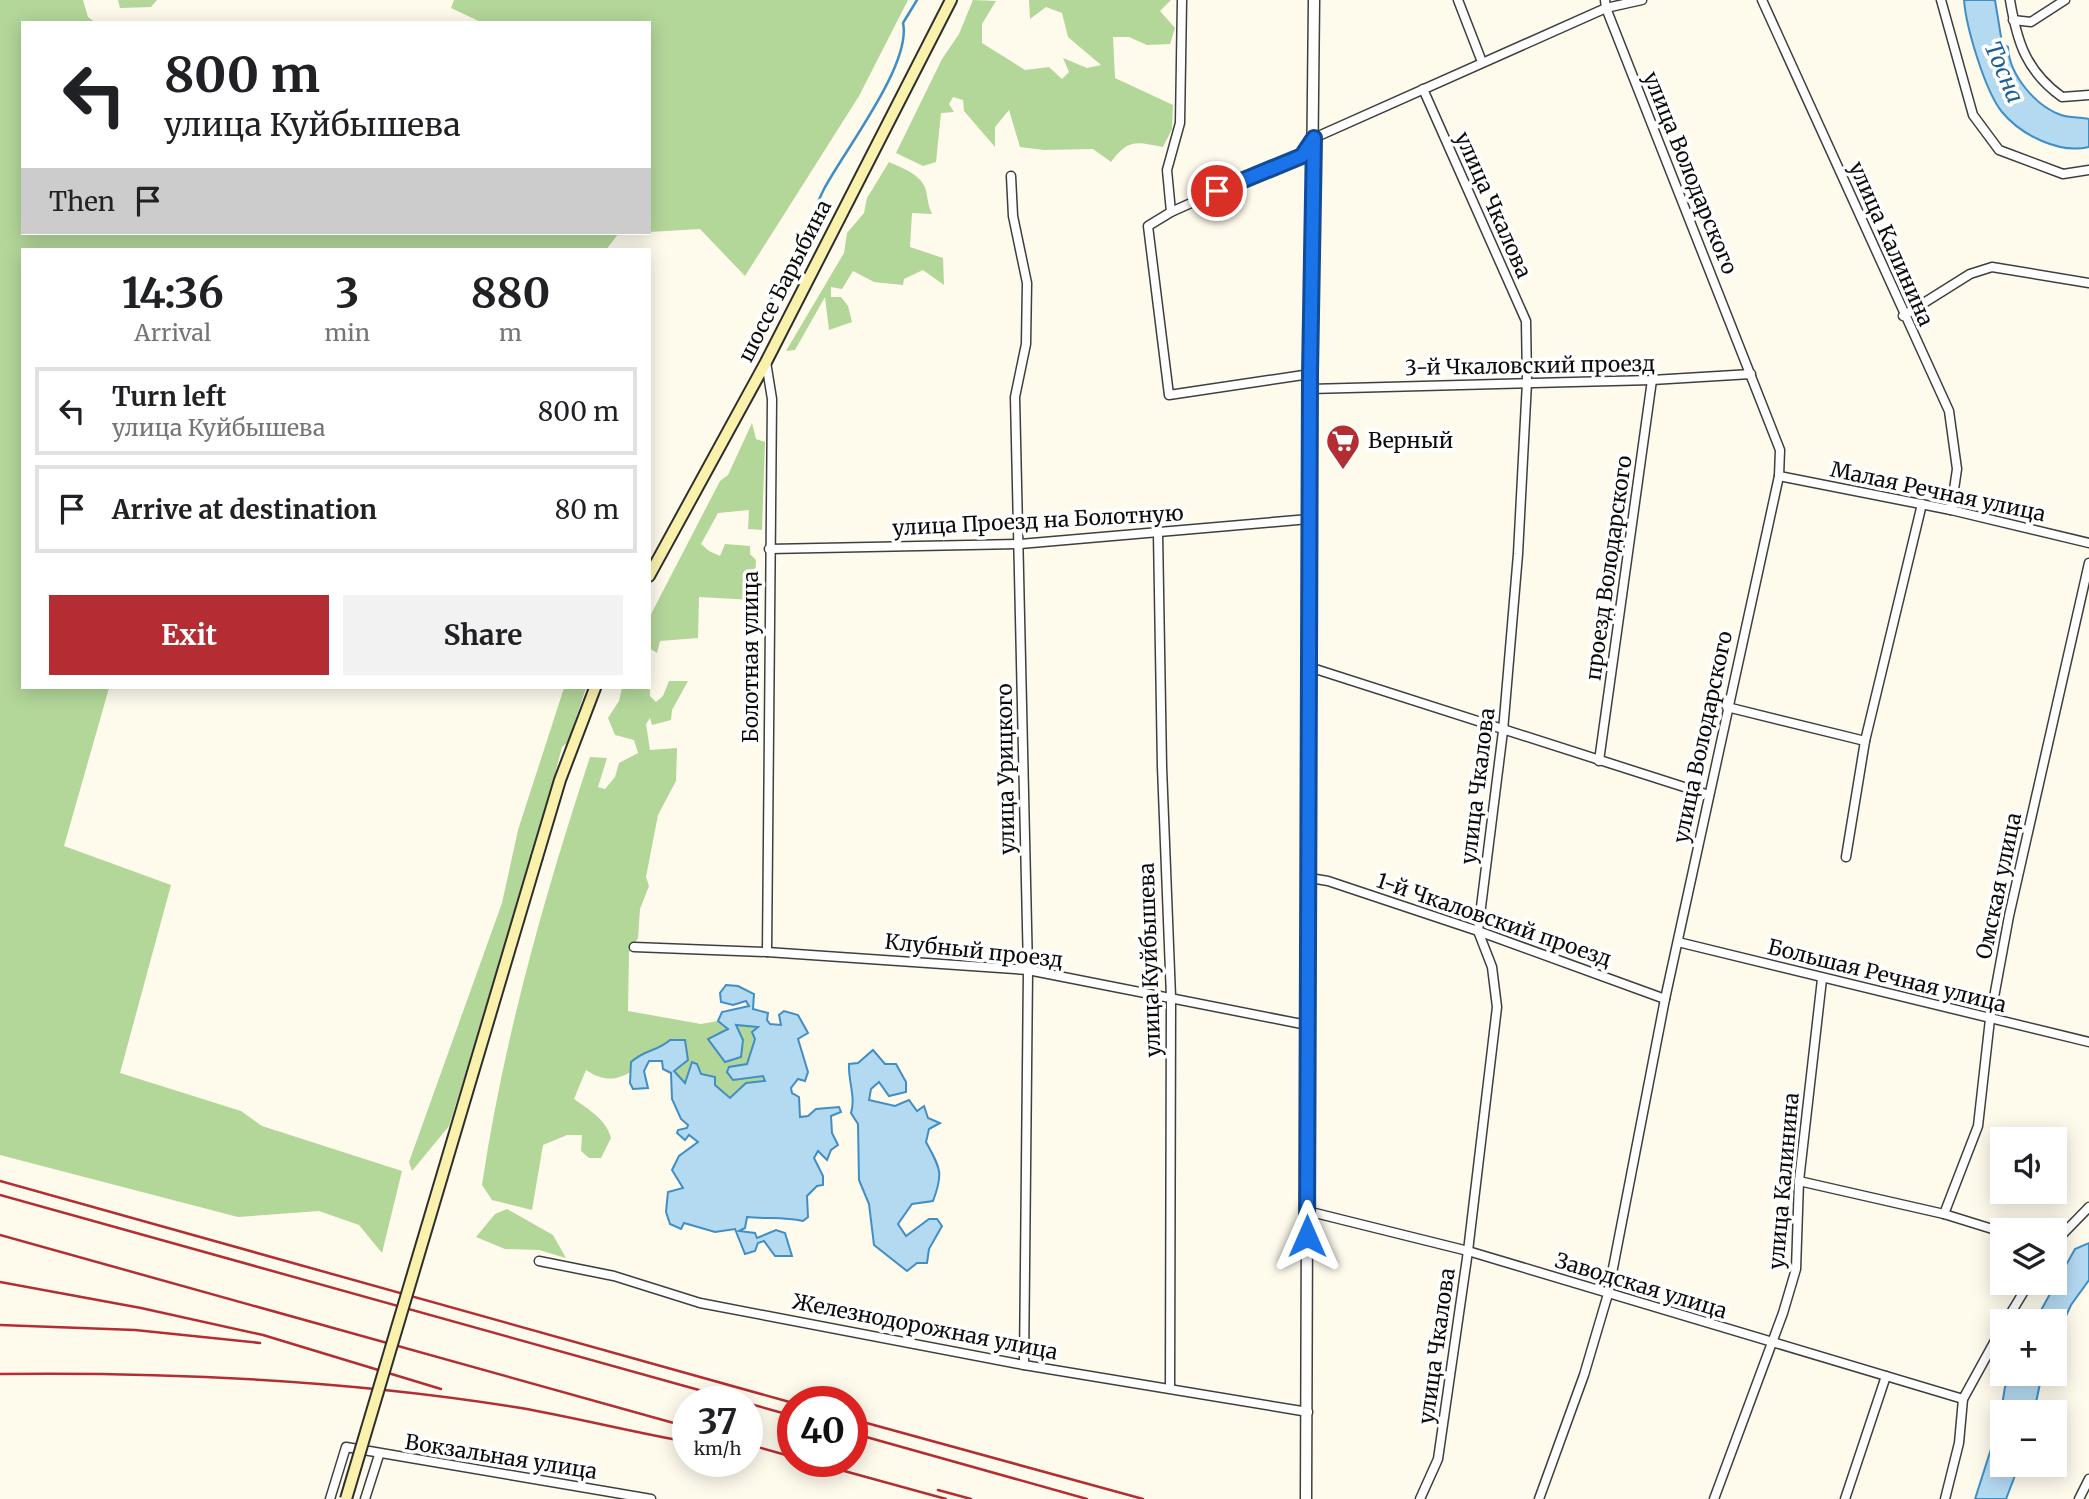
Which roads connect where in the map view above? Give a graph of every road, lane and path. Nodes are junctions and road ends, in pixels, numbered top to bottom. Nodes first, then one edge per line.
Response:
1 (951, 0) edge
2 (1182, 0) edge
3 (1314, 0) edge
4 (1458, 0) edge
5 (1642, 0) edge
6 (1762, 0) edge
7 (1941, 0) edge
8 (2010, 0) edge
9 (2066, 0) edge
10 (1605, 4) edge
11 (2013, 20) junction
12 (1482, 62) junction
13 (1423, 89) junction
14 (2089, 95) edge
15 (1314, 138) junction
16 (2089, 170) edge
17 (1011, 176) dead end
18 (1171, 212) junction
19 (2089, 283) edge
20 (1903, 316) junction
21 (766, 362) junction
22 (1310, 374) junction
23 (1751, 374) junction
24 (1652, 380) junction
25 (1527, 382) junction
26 (1310, 389) junction
27 (1779, 476) junction
28 (1922, 504) junction
29 (1951, 510) junction
30 (1309, 519) junction
31 (1158, 533) junction
32 (2089, 543) edge
33 (1020, 544) junction
34 (769, 549) junction
35 (2089, 563) edge
36 (651, 572) edge
37 (1309, 667) junction
38 (595, 689) edge
39 (1727, 707) junction
40 (1503, 731) junction
41 (1865, 741) junction
42 (1599, 761) junction
43 (1709, 795) junction
44 (1846, 857) dead end
45 (1310, 878) junction
46 (1478, 931) junction
47 (1678, 942) junction
48 (634, 947) dead end
49 (767, 952) junction
50 (1028, 970) junction
51 (1822, 979) junction
52 (1171, 997) junction
53 (1665, 999) junction
54 (1990, 1019) junction
55 (1307, 1025) junction
56 (2089, 1042) edge
57 (1799, 1181) junction
58 (2089, 1207) edge
59 (1307, 1211) junction
60 (1944, 1214) junction
61 (1990, 1228) edge
62 (2067, 1230) edge
63 (1468, 1251) junction
64 (539, 1261) dead end
65 (1608, 1294) junction
66 (1769, 1343) junction
67 (1990, 1350) edge
68 (1024, 1365) junction
69 (1886, 1376) junction
70 (1170, 1387) junction
71 (1963, 1399) junction
72 (1308, 1412) junction
73 (379, 1455) junction
74 (2089, 1479) edge
75 (330, 1499) edge
76 (346, 1499) edge
77 (365, 1499) edge
78 (651, 1499) edge
79 (1306, 1499) edge
80 (1420, 1499) edge
81 (1539, 1499) edge
82 (1714, 1499) edge
83 (1845, 1499) edge
84 (1945, 1499) edge
85 (2078, 1499) edge

1 - 21 main road, шоссе Барыбина
2 - 18 street
3 - 15 street
4 - 12 street
5 - 10 street
6 - 20 street, улица Калинина
7 - 16 street
8 - 11 street
9 - 11 street
10 - 12 street
10 - 23 street, улица Володарского
11 - 14 street
12 - 13 street
13 - 15 street
13 - 25 street, улица Чкалова
15 - 18 street
15 - 22 street
17 - 33 street, улица Урицкого
18 - 22 street
19 - 20 street
20 - 29 street, улица Калинина
21 - 34 street, Болотная улица
21 - 36 main road, шоссе Барыбина
22 - 26 street
23 - 24 street, 3-й Чкаловский проезд
23 - 27 street, улица Володарского
24 - 25 street, 3-й Чкаловский проезд
24 - 42 street, проезд Володарского
25 - 26 street, 3-й Чкаловский проезд
25 - 40 street, улица Чкалова
26 - 30 street
27 - 28 street, Малая Речная улица
27 - 39 street, улица Володарского
28 - 29 street, Малая Речная улица
28 - 41 street
29 - 32 street, Малая Речная улица
30 - 31 street, улица Проезд на Болотную
30 - 37 street
31 - 33 street, улица Проезд на Болотную
31 - 52 street, улица Куйбышева
33 - 34 street, улица Проезд на Болотную
33 - 50 street, улица Урицкого
34 - 49 street, Болотная улица
35 - 54 street, Омская улица
37 - 40 street
37 - 45 street
38 - 76 main road, bridge
39 - 41 street
39 - 43 street, улица Володарского
40 - 42 street
40 - 46 street, улица Чкалова
41 - 44 street
42 - 43 street
43 - 47 street, улица Володарского
45 - 46 street, 1-й Чкаловский проезд
45 - 55 street
46 - 53 street, 1-й Чкаловский проезд
46 - 63 street, улица Чкалова
47 - 51 street, Большая Речная улица
47 - 53 street, улица Володарского
48 - 49 street, Клубный проезд
49 - 50 street, Клубный проезд
50 - 52 street, Клубный проезд
50 - 68 street, улица Урицкого
51 - 54 street, Большая Речная улица
51 - 57 street, улица Калинина
52 - 55 street, Клубный проезд
52 - 70 street, улица Куйбышева
53 - 65 street, улица Володарского
54 - 56 street, Большая Речная улица
54 - 60 street, Омская улица
55 - 59 street
57 - 60 street
57 - 66 street, улица Калинина
58 - 62 street
59 - 63 street, Заводская улица
59 - 72 street
60 - 61 street
63 - 65 street, Заводская улица
63 - 80 street, улица Чкалова
64 - 68 street, Железнодорожная улица
65 - 66 street, Заводская улица
65 - 81 street, улица Володарского
66 - 69 street, Заводская улица
66 - 82 street, улица Калинина
67 - 71 street
68 - 70 street, Железнодорожная улица
69 - 71 street, Заводская улица
69 - 83 street
70 - 72 street, Железнодорожная улица
71 - 84 street
72 - 79 street
73 - 75 street, Вокзальная улица
73 - 77 street
73 - 78 street, Вокзальная улица
74 - 85 street

